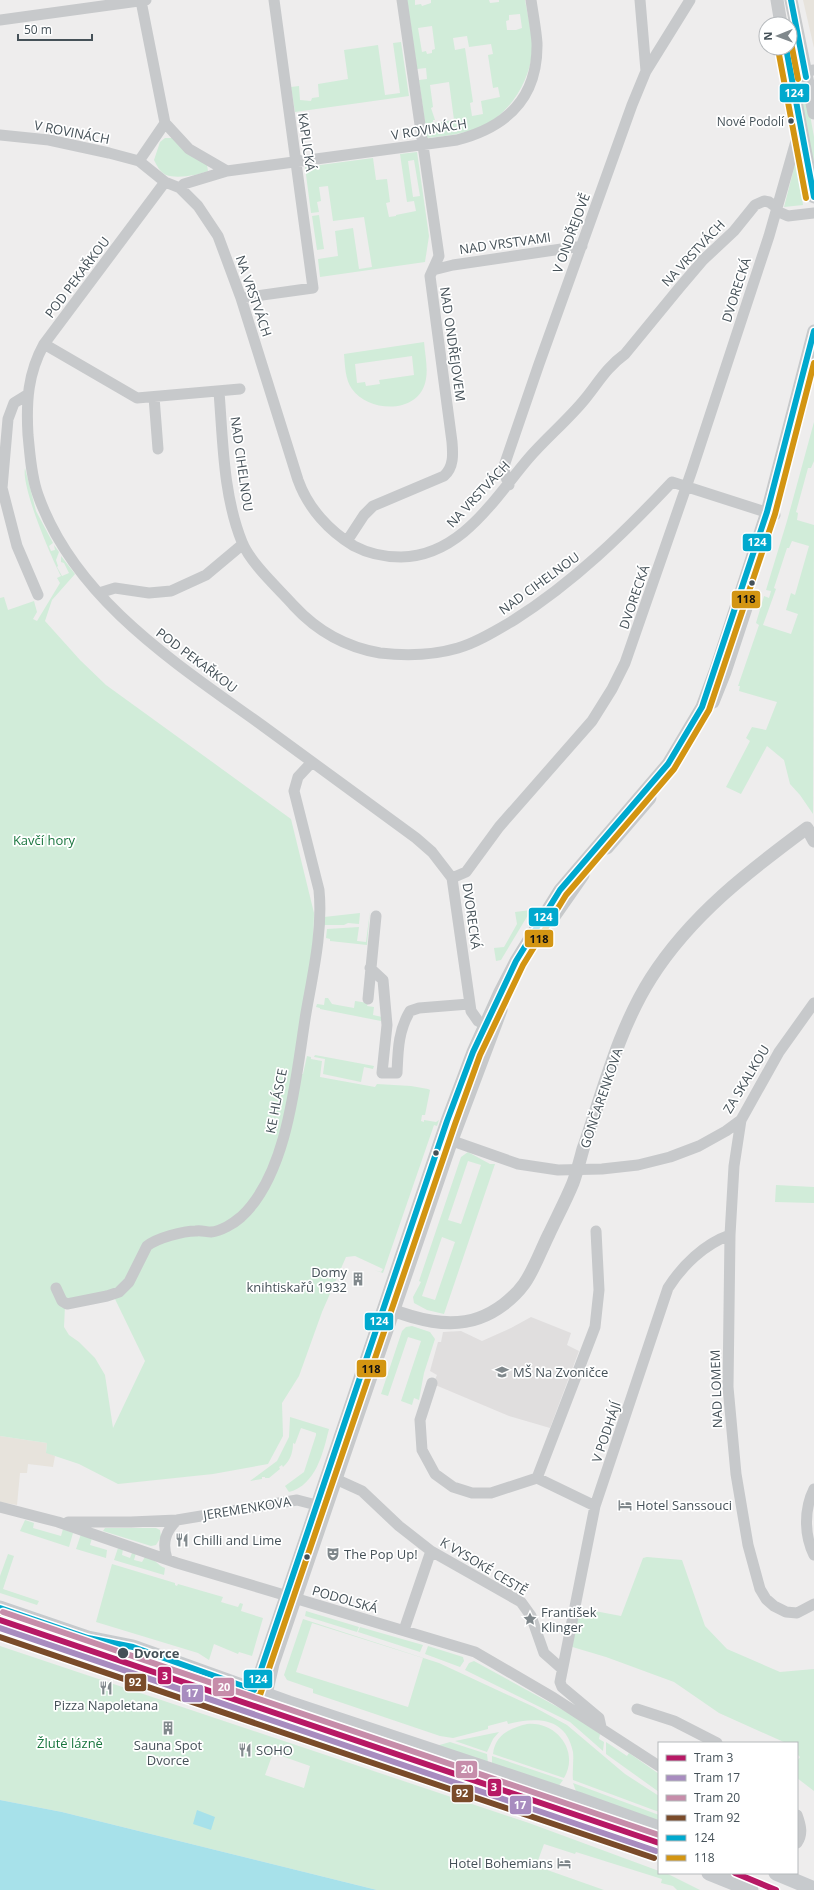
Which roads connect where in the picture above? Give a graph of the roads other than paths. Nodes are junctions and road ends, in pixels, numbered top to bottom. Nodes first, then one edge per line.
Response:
1 (143, 0) edge
2 (274, 0) edge
3 (402, 0) edge
4 (530, 0) edge
5 (640, 0) edge
6 (690, 0) edge
7 (777, 0) edge
8 (791, 0) edge
9 (780, 16) edge
10 (0, 20) edge
11 (788, 56) edge
12 (646, 71) junction
13 (810, 71) edge
14 (791, 74) junction
15 (814, 113) edge
16 (165, 124) junction
17 (800, 127) junction
18 (0, 135) edge
19 (423, 145) junction
20 (139, 161) junction
21 (296, 162) junction
22 (227, 171) junction
23 (165, 182) junction
24 (180, 188) junction
25 (814, 197) edge
26 (776, 207) junction
27 (814, 214) edge
28 (582, 246) junction
29 (433, 270) junction
30 (241, 298) junction
31 (814, 331) edge
32 (44, 344) junction
33 (814, 366) edge
34 (240, 389) dead end
35 (218, 392) junction
36 (27, 395) junction
37 (154, 398) junction
38 (158, 449) dead end
39 (509, 485) junction
40 (686, 486) junction
41 (771, 514) junction
42 (347, 541) junction
43 (243, 544) junction
44 (98, 593) junction
45 (38, 595) dead end
46 (312, 762) junction
47 (811, 825) edge
48 (814, 841) edge
49 (452, 878) junction
50 (376, 916) dead end
51 (370, 968) junction
52 (368, 999) dead end
53 (814, 1003) edge
54 (469, 1004) junction
55 (489, 1027) junction
56 (741, 1120) junction
57 (447, 1139) junction
58 (577, 1169) junction
59 (596, 1231) dead end
60 (730, 1235) junction
61 (56, 1288) dead end
62 (389, 1308) junction
63 (432, 1383) dead end
64 (331, 1477) junction
65 (537, 1478) junction
66 (814, 1489) edge
67 (322, 1506) junction
68 (596, 1506) junction
69 (0, 1507) edge
70 (177, 1520) junction
71 (58, 1522) junction
72 (431, 1551) junction
73 (814, 1555) edge
74 (167, 1559) junction
75 (290, 1598) junction
76 (814, 1604) edge
77 (0, 1608) edge
78 (0, 1625) edge
79 (404, 1630) junction
80 (97, 1639) junction
81 (90, 1658) junction
82 (561, 1668) junction
83 (259, 1692) junction
84 (637, 1709) dead end
85 (254, 1714) junction
86 (601, 1728) junction
87 (715, 1742) edge
88 (658, 1765) edge
89 (798, 1818) edge
90 (658, 1828) edge
91 (798, 1842) edge
92 (658, 1853) edge
93 (711, 1874) edge
94 (778, 1874) edge
95 (814, 1889) edge
96 (751, 1890) edge

1 - 10 street
1 - 16 street
2 - 21 street, KAPLICKÁ
3 - 19 street, NAD ONDŘEJOVEM
4 - 19 street, V ROVINÁCH
5 - 12 street
6 - 12 street, V ONDŘEJOVĚ
7 - 9 street
8 - 13 street
11 - 14 street
12 - 28 street, V ONDŘEJOVĚ
13 - 14 street
13 - 15 street
14 - 17 street
16 - 20 street
16 - 22 street
17 - 25 street
17 - 26 street, DVORECKÁ
18 - 20 street, V ROVINÁCH
19 - 21 street, V ROVINÁCH
19 - 29 street, NAD ONDŘEJOVEM
20 - 23 street, V ROVINÁCH
21 - 22 street, V ROVINÁCH
21 - 30 street, KAPLICKÁ
22 - 24 street, V ROVINÁCH
23 - 24 street, V ROVINÁCH
23 - 32 street, POD PEKAŘKOU
24 - 30 street, NA VRSTVÁCH
26 - 27 street, NA VRSTVÁCH
26 - 39 street, NA VRSTVÁCH
26 - 40 street, DVORECKÁ
28 - 29 street, NAD VRSTVAMI
28 - 39 street, V ONDŘEJOVĚ
29 - 42 street, NAD ONDŘEJOVEM
30 - 42 street, NA VRSTVÁCH
31 - 41 street
32 - 36 street, POD PEKAŘKOU
32 - 37 street
33 - 41 street
34 - 35 street
35 - 37 street
35 - 43 street, NAD CIHELNOU
36 - 44 street, POD PEKAŘKOU
36 - 45 street
37 - 38 street
39 - 42 street, NA VRSTVÁCH
40 - 41 street, NAD CIHELNOU
40 - 43 street, NAD CIHELNOU
40 - 49 street, DVORECKÁ
41 - 55 street
43 - 44 street
44 - 46 street, POD PEKAŘKOU
46 - 49 street, POD PEKAŘKOU
46 - 61 street, KE HLÁSCE
47 - 48 street
47 - 58 street, GONČARENKOVA
49 - 54 street, DVORECKÁ
50 - 51 street
51 - 52 street
51 - 54 street
53 - 56 street, ZA SKALKOU
54 - 55 street, DVORECKÁ
55 - 57 street
56 - 58 street, ZA SKALKOU
56 - 60 street, NAD LOMEM
57 - 58 street, ZA SKALKOU
57 - 62 street
58 - 62 street, GONČARENKOVA
59 - 65 street
60 - 68 street, V PODHÁJÍ
60 - 76 street, NAD LOMEM
62 - 64 street
63 - 65 street
64 - 67 street
64 - 72 street, K VYSOKÉ CESTĚ
65 - 68 street
66 - 73 street
67 - 70 street, JEREMENKOVA
67 - 75 street
68 - 82 street, V PODHÁJÍ
69 - 71 street, PODOLSKÁ
70 - 71 street, JEREMENKOVA
70 - 74 street
71 - 74 street, PODOLSKÁ
72 - 79 street
72 - 82 street, K VYSOKÉ CESTĚ
74 - 75 street, PODOLSKÁ
75 - 79 street, PODOLSKÁ
75 - 83 street
77 - 80 main road
78 - 81 main road
79 - 86 street, PODOLSKÁ
80 - 81 main road
80 - 83 main road
81 - 85 main road
82 - 86 street
83 - 85 street
83 - 90 main road
84 - 87 street
85 - 92 main road
86 - 88 street, PODOLSKÁ
89 - 91 street
93 - 96 main road
94 - 95 main road

